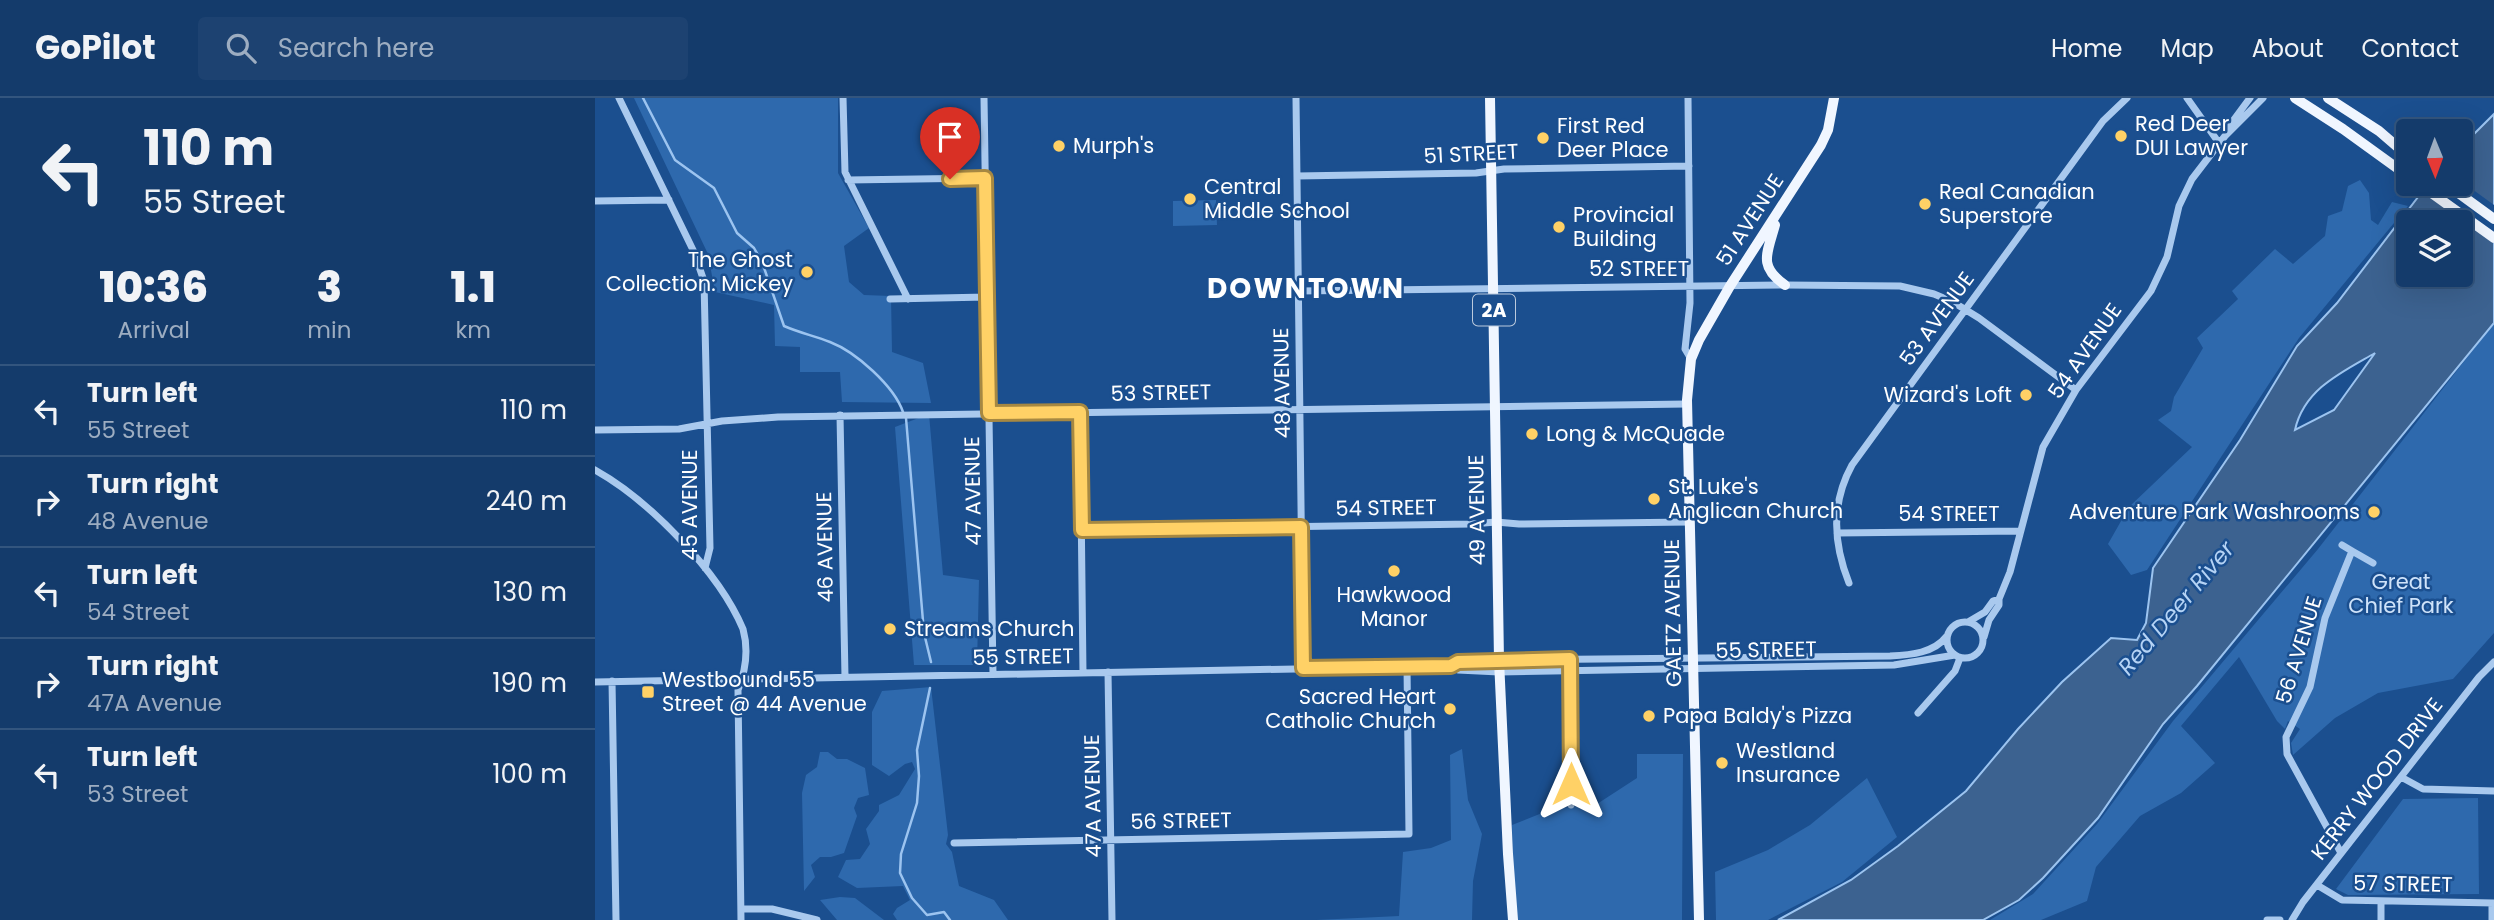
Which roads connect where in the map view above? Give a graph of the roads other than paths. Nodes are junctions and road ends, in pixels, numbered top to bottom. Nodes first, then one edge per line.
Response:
1 (619, 98) edge
2 (843, 98) edge
3 (984, 98) edge
4 (1296, 98) edge
5 (1490, 98) edge
6 (1688, 98) edge
7 (1834, 98) edge
8 (2127, 98) edge
9 (2187, 98) edge
10 (2250, 98) edge
11 (2263, 98) edge
12 (2295, 98) edge
13 (2327, 98) edge
14 (2225, 136) junction
15 (2219, 144) junction
16 (2396, 146) edge
17 (1689, 166) junction
18 (2396, 167) edge
19 (1491, 171) junction
20 (1297, 176) junction
21 (985, 178) junction
22 (848, 180) junction
23 (2436, 196) edge
24 (2462, 196) edge
25 (669, 200) junction
26 (595, 201) edge
27 (1777, 215) junction
28 (2494, 219) edge
29 (2494, 237) edge
30 (1785, 285) junction
31 (1730, 286) junction
32 (1691, 287) junction
33 (1494, 288) junction
34 (1298, 291) junction
35 (987, 297) junction
36 (890, 299) dead end
37 (908, 299) junction
38 (1966, 309) junction
39 (1691, 359) junction
40 (2076, 390) junction
41 (1687, 404) junction
42 (1495, 407) junction
43 (1300, 409) junction
44 (1080, 412) junction
45 (989, 413) junction
46 (840, 415) junction
47 (708, 424) junction
48 (595, 430) edge
49 (595, 470) edge
50 (1496, 522) junction
51 (1690, 522) junction
52 (1301, 527) junction
53 (1082, 530) junction
54 (2020, 531) junction
55 (1837, 533) junction
56 (2342, 545) dead end
57 (2352, 551) junction
58 (2373, 563) dead end
59 (705, 568) junction
60 (1849, 583) dead end
61 (1999, 599) junction
62 (1968, 622) junction
63 (1947, 636) junction
64 (1984, 637) junction
65 (1694, 657) junction
66 (1958, 657) junction
67 (1570, 659) junction
68 (2494, 662) edge
69 (1499, 666) junction
70 (1407, 667) junction
71 (1303, 668) junction
72 (1694, 669) junction
73 (1571, 670) junction
74 (1108, 672) junction
75 (1083, 673) junction
76 (993, 674) junction
77 (845, 677) junction
78 (743, 679) junction
79 (612, 681) junction
80 (595, 682) edge
81 (1918, 713) dead end
82 (2401, 777) junction
83 (2494, 791) edge
84 (1571, 805) dead end
85 (1111, 840) junction
86 (954, 843) dead end
87 (2341, 853) junction
88 (2317, 885) junction
89 (2381, 902) junction
90 (2493, 903) edge
91 (741, 909) junction
92 (616, 920) edge
93 (741, 920) edge
94 (817, 920) edge
95 (1112, 920) edge
96 (1513, 920) edge
97 (1699, 920) edge
98 (2267, 920) edge
99 (2280, 920) edge
100 (2292, 920) edge
101 (2381, 920) edge
102 (2492, 920) edge

1 - 25 street, 45 AVENUE
2 - 22 street
3 - 21 street, 47 AVENUE
4 - 20 street, 48 AVENUE
5 - 19 main road, 49 AVENUE / 2A
6 - 17 street, GAETZ AVENUE
7 - 27 main road, 51 AVENUE
8 - 38 street, 53 AVENUE
9 - 15 street
10 - 14 street
11 - 14 street
12 - 18 main road
13 - 16 main road
14 - 15 street, 54 AVENUE
15 - 40 street, 54 AVENUE
17 - 19 street, 51 STREET
17 - 32 street, GAETZ AVENUE
19 - 20 street, 51 STREET
19 - 33 main road, 49 AVENUE / 2A
20 - 34 street, 48 AVENUE
21 - 22 street
21 - 35 street, 47 AVENUE
22 - 37 street
23 - 29 main road
24 - 28 main road
25 - 26 street
25 - 47 street, 45 AVENUE
27 - 30 main road
27 - 31 main road, 51 AVENUE
30 - 31 street, 52 STREET
30 - 38 street, 52 STREET
31 - 32 street, 52 STREET
31 - 39 main road, 51 AVENUE
32 - 33 street, 52 STREET
32 - 39 street, GAETZ AVENUE
33 - 34 street, 52 STREET
33 - 42 main road, 49 AVENUE / 2A
34 - 43 street, 48 AVENUE
35 - 37 street
35 - 45 street, 47 AVENUE
36 - 37 street
38 - 40 street, 52 STREET
38 - 55 street, 53 AVENUE
39 - 41 main road, GAETZ AVENUE
40 - 54 street, 54 AVENUE
41 - 42 street, 53 STREET
41 - 51 main road, GAETZ AVENUE
42 - 43 street, 53 STREET
42 - 50 main road, 49 AVENUE / 2A
43 - 44 street, 53 STREET
43 - 52 street, 48 AVENUE
44 - 45 street, 53 STREET
44 - 53 street
45 - 46 street, 53 STREET
45 - 76 street, 47 AVENUE
46 - 47 street, 53 STREET
46 - 77 street, 46 AVENUE
47 - 48 street, 53 STREET
47 - 59 street, 45 AVENUE
49 - 59 street
50 - 51 street, 54 STREET
50 - 52 street, 54 STREET
50 - 69 main road, 49 AVENUE / 2A
51 - 65 main road, GAETZ AVENUE
52 - 53 street, 54 STREET
52 - 71 street, 48 AVENUE
53 - 75 street
54 - 55 street, 54 STREET
54 - 61 street, 54 AVENUE
55 - 60 street, 53 AVENUE
56 - 57 street
57 - 58 street
57 - 87 street, 56 AVENUE
59 - 78 street, 45 AVENUE
61 - 62 street
61 - 64 street, 54 AVENUE
62 - 63 street
62 - 64 street
63 - 65 street, 55 STREET
63 - 66 street
64 - 66 street
65 - 67 street, 55 STREET
65 - 72 main road, GAETZ AVENUE
66 - 72 street, 55 STREET
66 - 81 street
67 - 69 street, 55 STREET
67 - 73 street
68 - 82 street, KERRY WOOD DRIVE
69 - 70 street, 55 STREET
69 - 73 street, 55 STREET
69 - 96 main road, 49 AVENUE / 2A
70 - 71 street, 55 STREET
70 - 85 street, 56 STREET
71 - 74 street, 55 STREET
72 - 73 street, 55 STREET
72 - 97 main road, GAETZ AVENUE
73 - 84 street
74 - 75 street, 55 STREET
74 - 85 street, 47A AVENUE
75 - 76 street, 55 STREET
76 - 77 street, 55 STREET
77 - 78 street, 55 STREET
78 - 79 street, 55 STREET
78 - 91 street, 45 AVENUE
79 - 80 street, 55 STREET
79 - 92 street
82 - 83 street
82 - 87 street, KERRY WOOD DRIVE
85 - 86 street, 56 STREET
85 - 95 street, 47A AVENUE
87 - 88 street, KERRY WOOD DRIVE
88 - 89 street, 57 STREET
88 - 100 street, KERRY WOOD DRIVE
89 - 90 street, 57 STREET
89 - 101 street
90 - 102 street
91 - 93 street, 45 AVENUE
91 - 94 street
98 - 99 street

